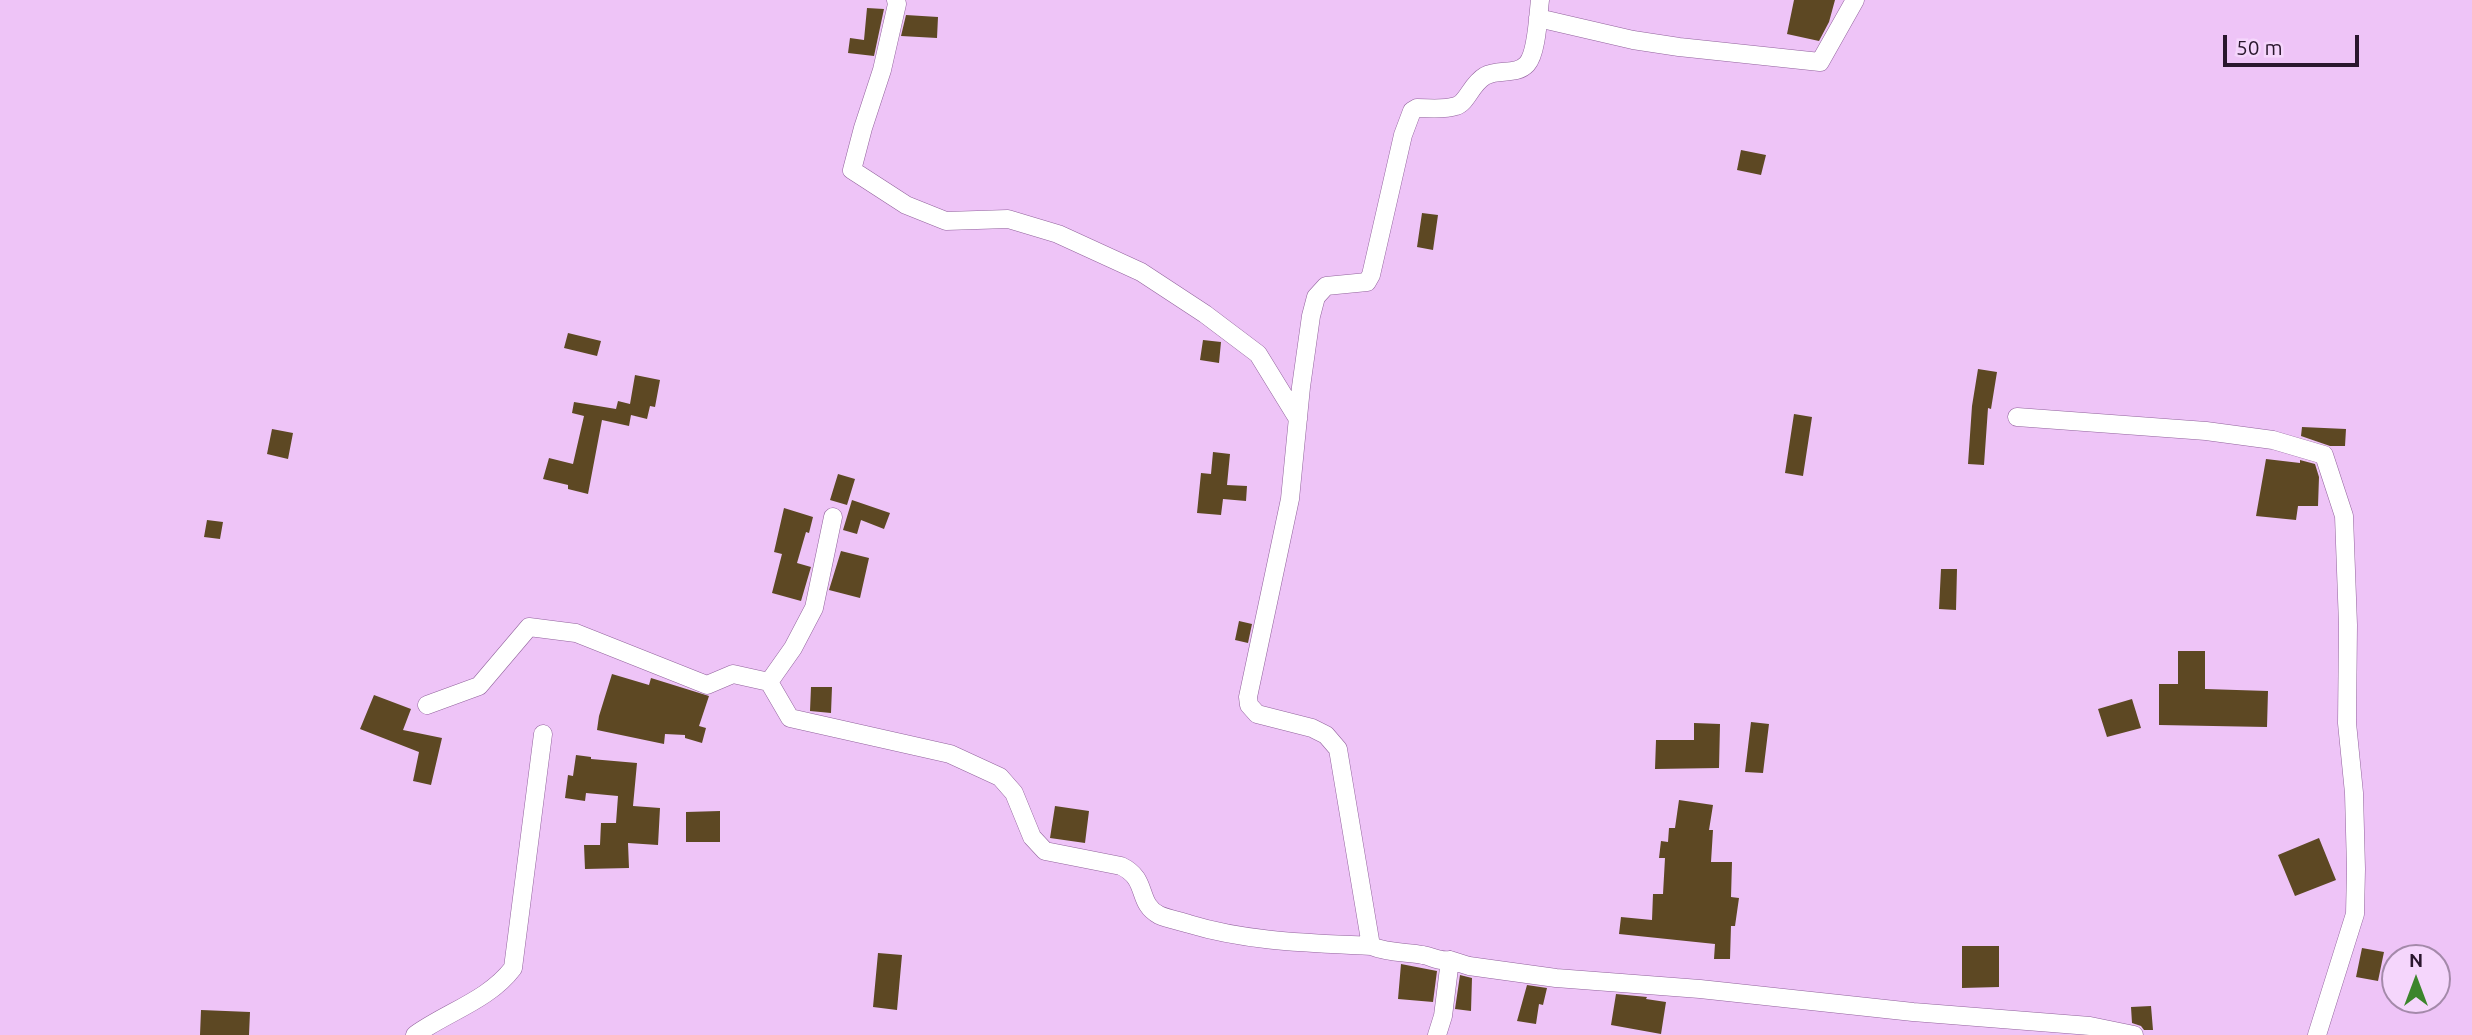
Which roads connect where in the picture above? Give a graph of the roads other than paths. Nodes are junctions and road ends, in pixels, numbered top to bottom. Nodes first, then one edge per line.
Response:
1 (896, 0) edge
2 (1855, 0) edge
3 (1539, 9) edge
4 (2017, 417) dead end
5 (1298, 419) junction
6 (833, 517) dead end
7 (769, 682) junction
8 (427, 705) dead end
9 (543, 734) dead end
10 (1371, 946) junction
11 (1450, 960) junction
12 (415, 1035) edge
13 (1437, 1035) edge
14 (2134, 1035) edge
15 (2317, 1035) edge

1 - 5 street
2 - 3 street
3 - 5 street
4 - 15 street
5 - 10 street
6 - 7 street
7 - 8 street
7 - 10 street
9 - 12 street
10 - 11 street
11 - 13 street
11 - 14 street

